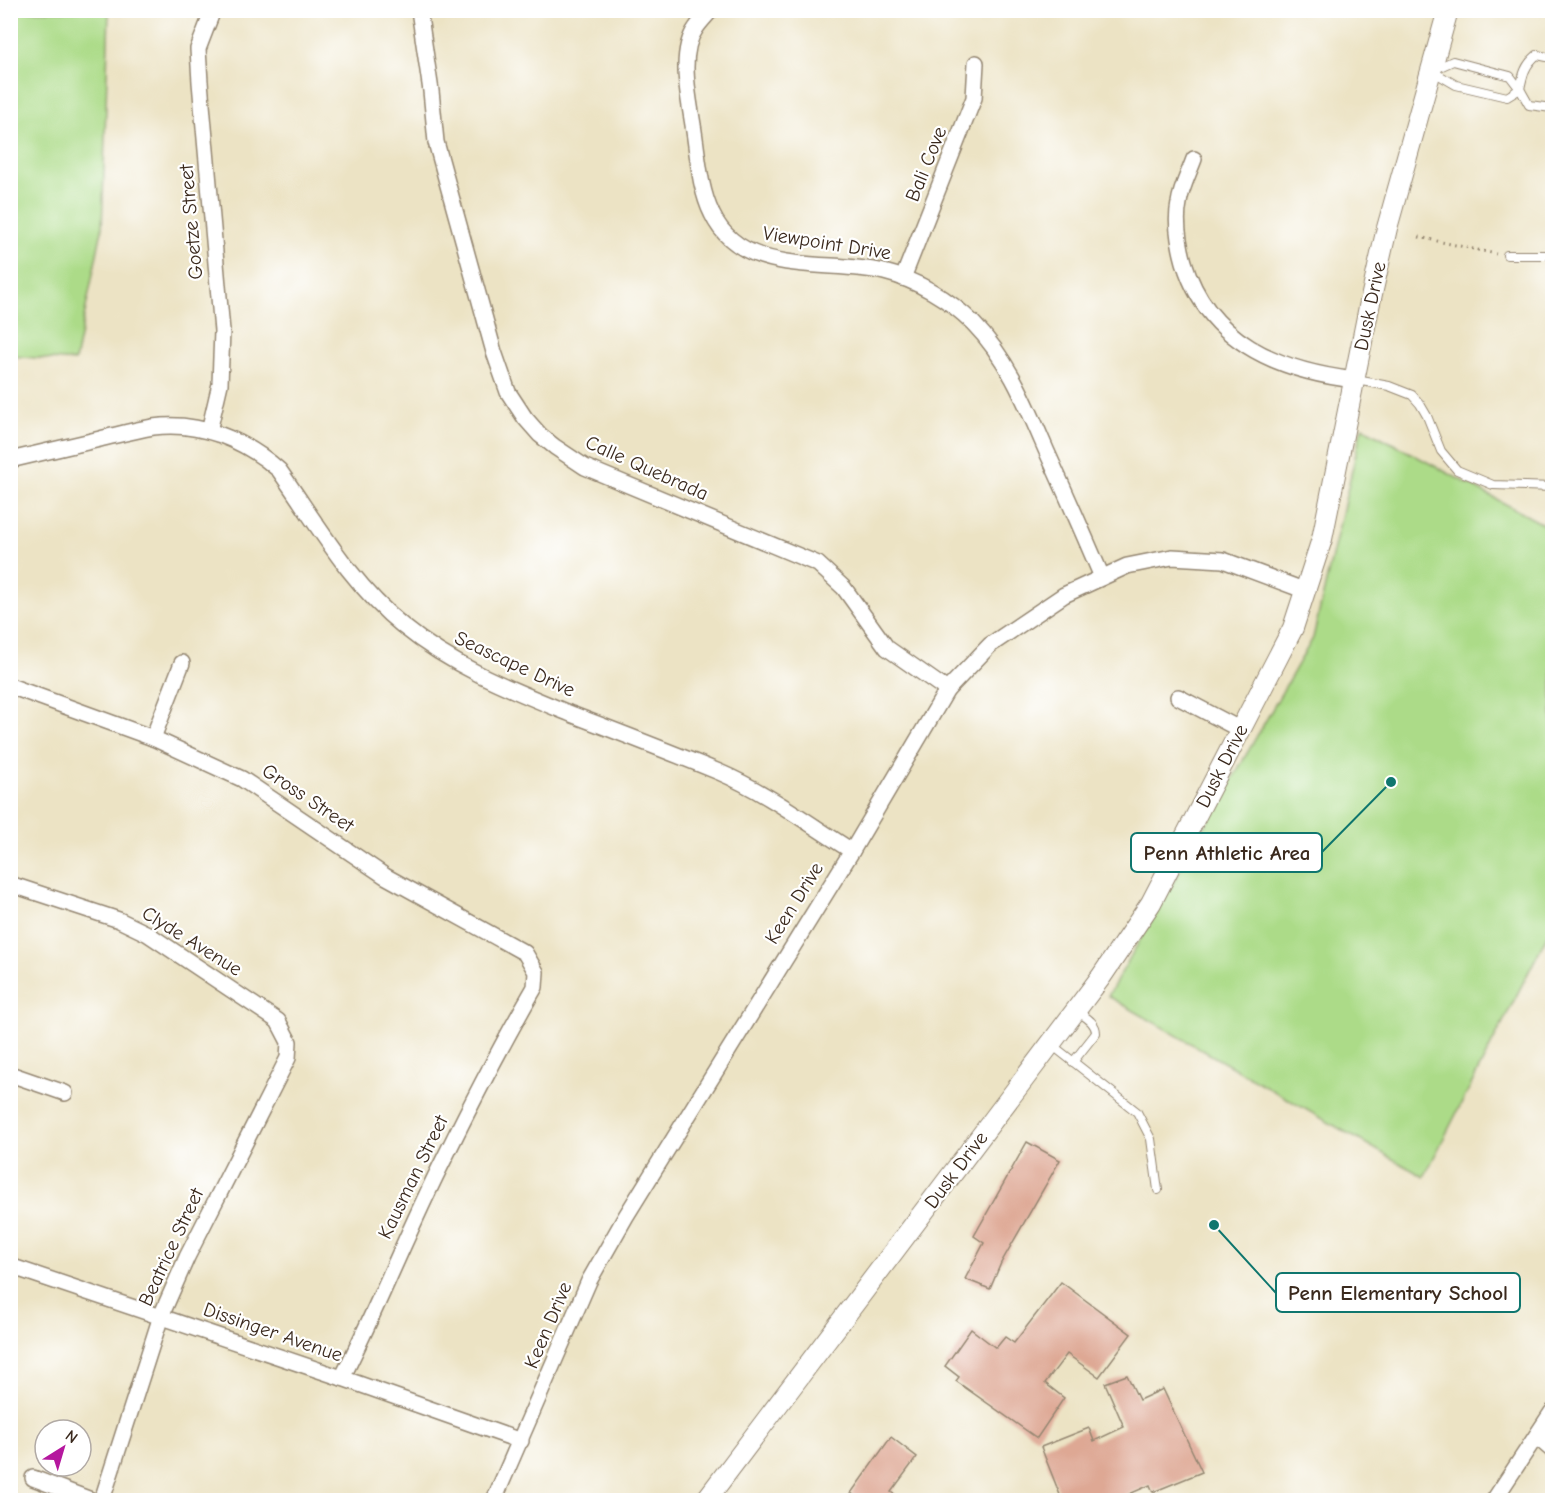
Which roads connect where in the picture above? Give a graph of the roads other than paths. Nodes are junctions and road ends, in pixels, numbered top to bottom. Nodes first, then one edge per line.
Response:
1 (213, 10) edge
2 (419, 10) edge
3 (711, 10) edge
4 (1448, 10) edge
5 (1552, 58) edge
6 (976, 63) dead end
7 (1432, 70) junction
8 (1520, 89) junction
9 (1552, 108) edge
10 (1194, 159) dead end
11 (1507, 255) road end
12 (1552, 255) edge
13 (903, 278) junction
14 (1355, 380) junction
15 (209, 431) junction
16 (10, 460) edge
17 (1552, 487) edge
18 (1102, 577) junction
19 (1306, 591) junction
20 (182, 663) dead end
21 (10, 686) edge
22 (947, 690) junction
23 (1178, 697) dead end
24 (1241, 730) junction
25 (153, 738) junction
26 (852, 851) junction
27 (10, 884) edge
28 (529, 997) joint
29 (1077, 1010) junction
30 (278, 1021) joint
31 (1051, 1044) junction
32 (1073, 1062) junction
33 (10, 1074) edge
34 (65, 1093) dead end
35 (1158, 1190) dead end
36 (10, 1266) edge
37 (161, 1316) junction
38 (342, 1378) junction
39 (1552, 1412) edge
40 (1537, 1437) junction
41 (521, 1440) junction
42 (1552, 1449) edge
43 (33, 1478) dead end
44 (91, 1500) edge
45 (102, 1500) edge
46 (494, 1500) edge
47 (706, 1500) edge
48 (1494, 1500) edge

1 - 15 street, Goetze Street
2 - 22 street, Calle Quebrada
3 - 13 street, Viewpoint Drive
4 - 7 street, Dusk Drive
5 - 8 lane
6 - 13 street, Bali Cove
7 - 8 lane
7 - 8 lane
7 - 14 street, Dusk Drive
8 - 9 lane
10 - 14 street
11 - 12 lane
13 - 18 street, Viewpoint Drive
14 - 17 lane
14 - 19 street, Dusk Drive
15 - 16 street, Seascape Drive
15 - 26 street, Seascape Drive
18 - 19 street, Keen Drive
18 - 22 street, Keen Drive
19 - 24 street, Dusk Drive
20 - 25 street
21 - 25 street, Gross Street
22 - 26 street, Keen Drive
23 - 24 street
24 - 29 street, Dusk Drive
25 - 28 street, Gross Street
26 - 41 street, Keen Drive
27 - 30 street, Clyde Avenue
28 - 38 street, Kausman Street
29 - 31 street, Dusk Drive
29 - 32 lane
30 - 37 street, Beatrice Street
31 - 32 lane
31 - 47 street, Dusk Drive
32 - 35 lane
33 - 34 street
36 - 37 street, Dissinger Avenue
37 - 38 street, Dissinger Avenue
37 - 45 street, Beatrice Street
38 - 41 street, Dissinger Avenue
39 - 40 street
40 - 42 street
40 - 48 street
41 - 46 street, Keen Drive
43 - 44 street

